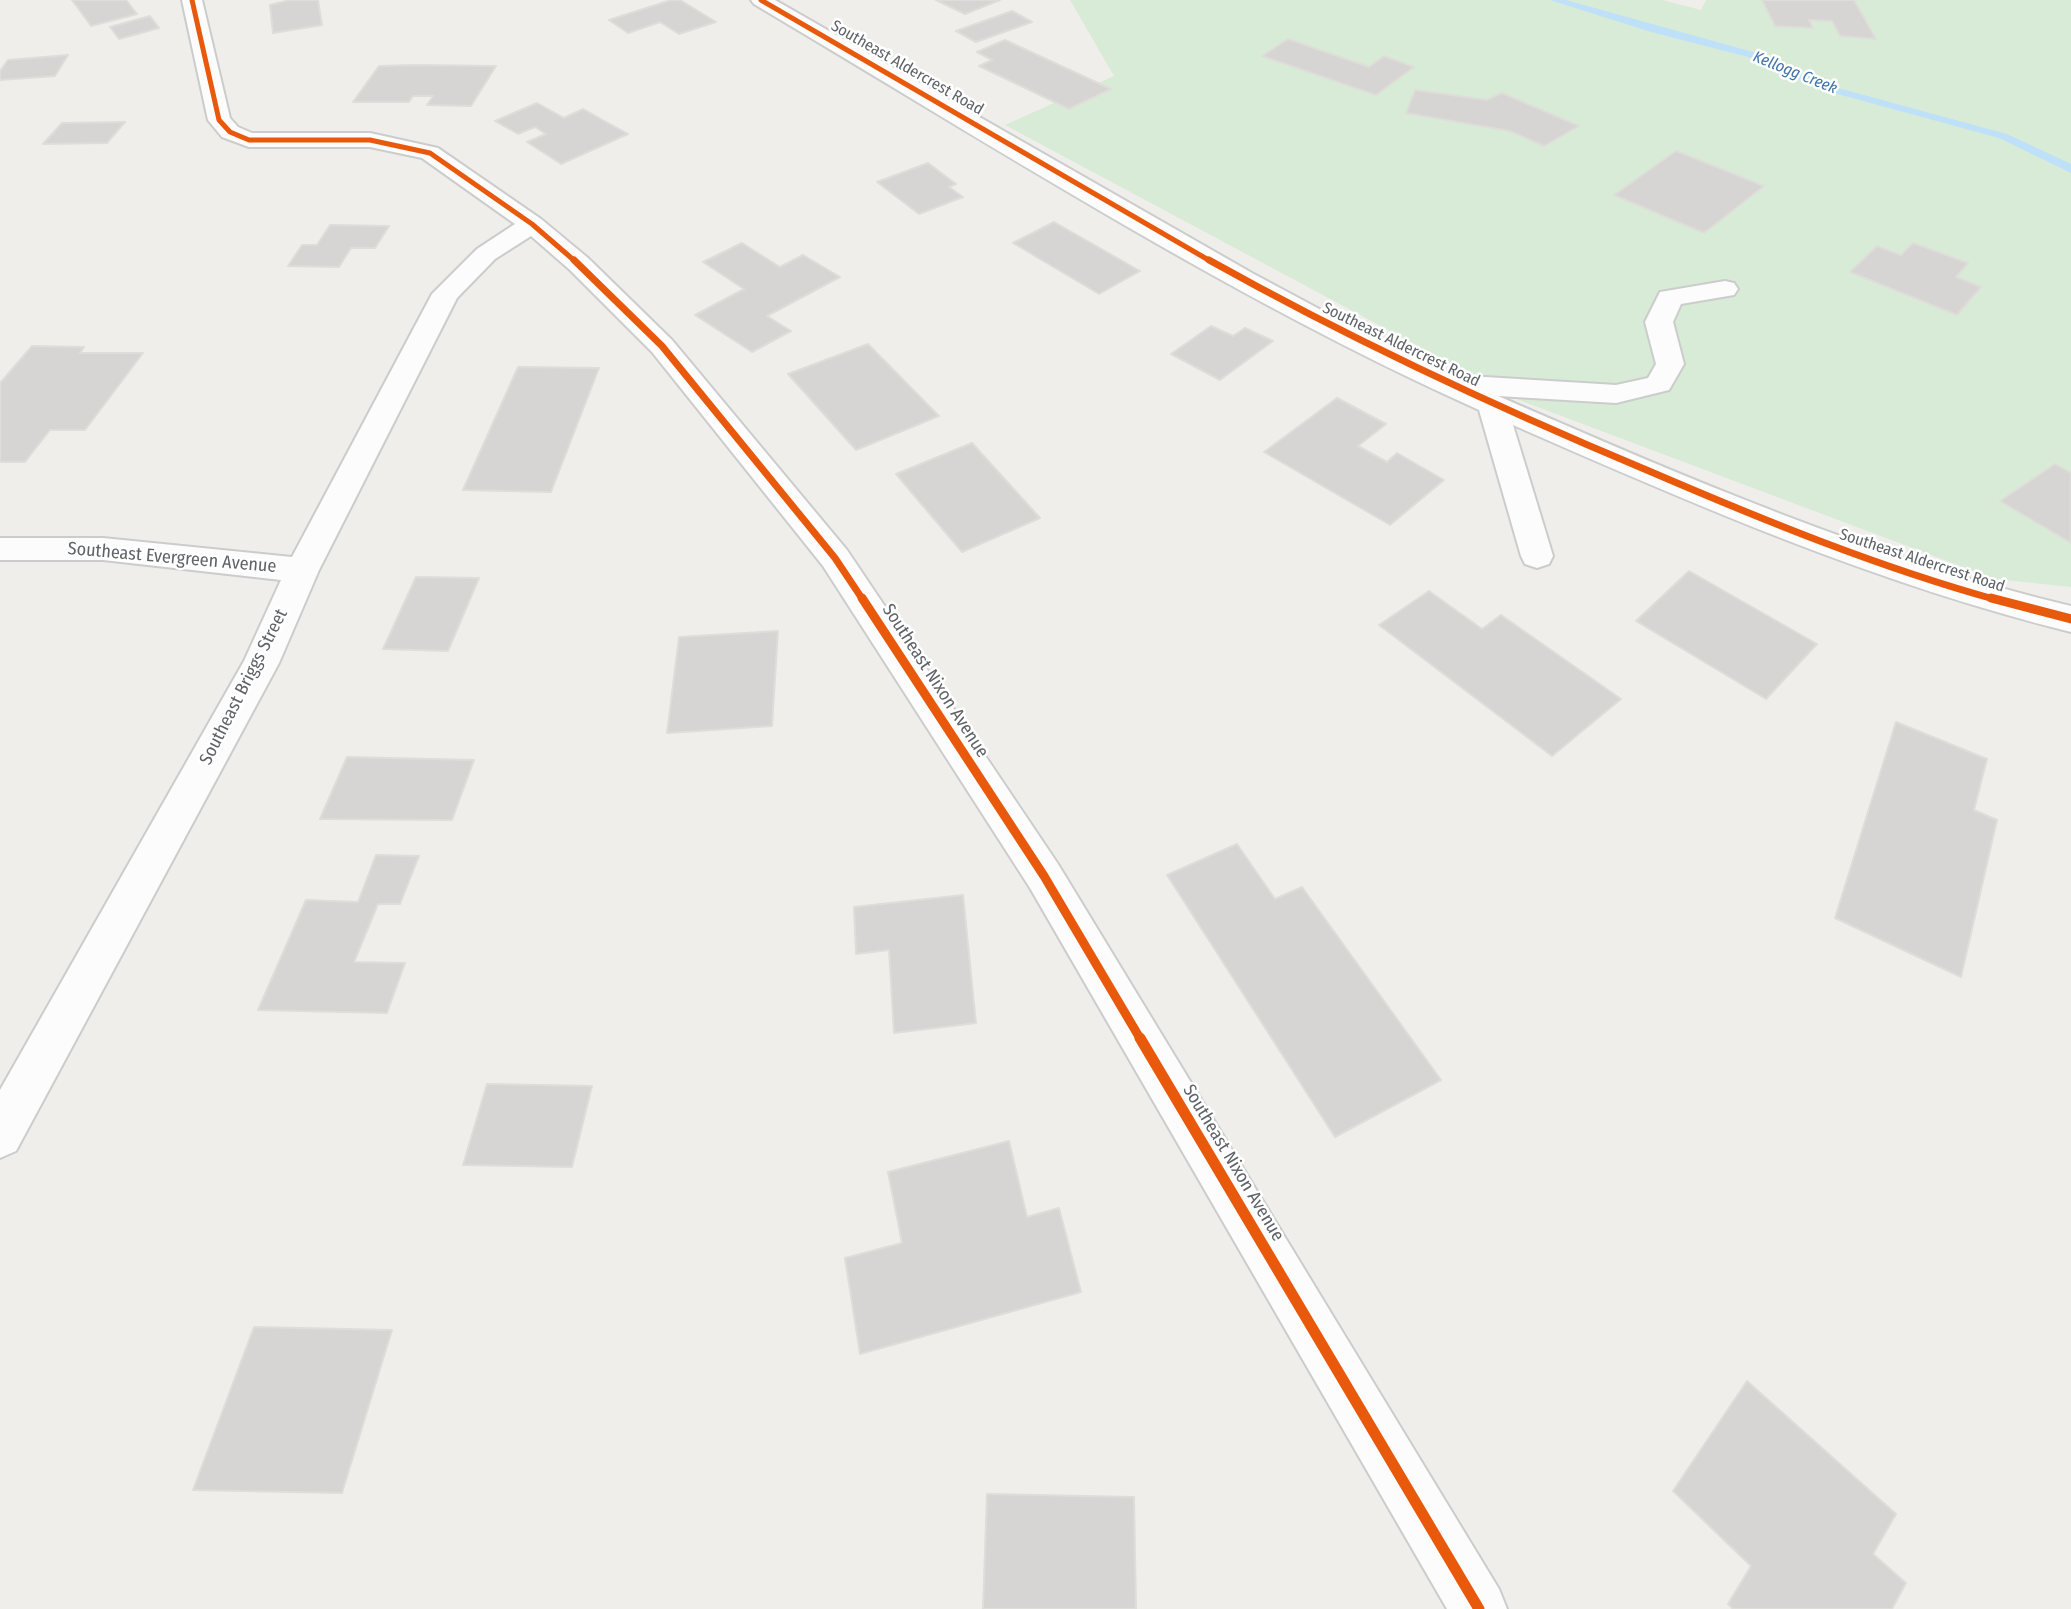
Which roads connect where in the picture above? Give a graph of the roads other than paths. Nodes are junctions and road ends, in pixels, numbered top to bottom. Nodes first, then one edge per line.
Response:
1 (192, 0) edge
2 (761, 0) edge
3 (532, 224) junction
4 (1725, 289) dead end
5 (1449, 384) junction
6 (1493, 406) junction
7 (0, 549) edge
8 (1536, 556) dead end
9 (302, 570) junction
10 (2071, 619) edge
11 (0, 1135) edge
12 (1479, 1609) edge

1 - 3 street, Southeast Nixon Avenue
2 - 5 street, Southeast Aldercrest Road
3 - 9 street, Southeast Briggs Street
3 - 12 street, Southeast Nixon Avenue
4 - 5 street
5 - 6 street, Southeast Aldercrest Road
6 - 8 street
6 - 10 street, Southeast Aldercrest Road
7 - 9 street, Southeast Evergreen Avenue
9 - 11 street, Southeast Briggs Street

